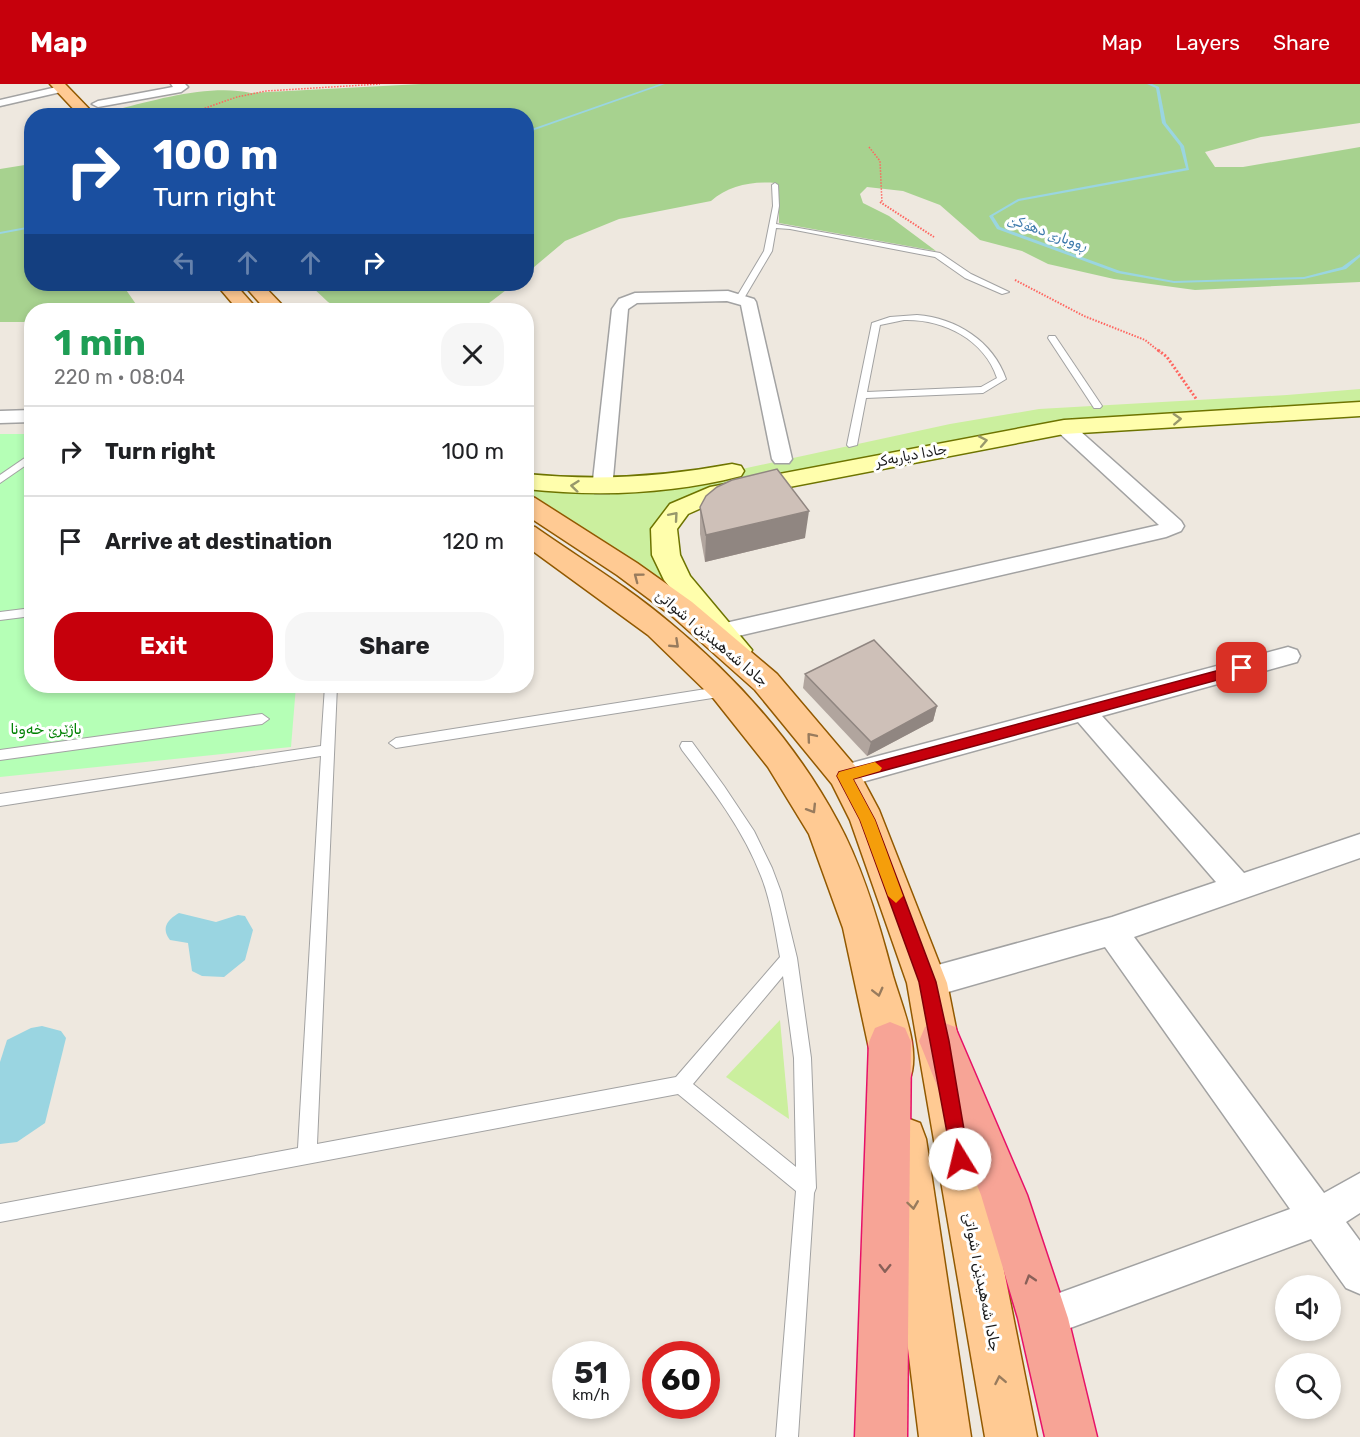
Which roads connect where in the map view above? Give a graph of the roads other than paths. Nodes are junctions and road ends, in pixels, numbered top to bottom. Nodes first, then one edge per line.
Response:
1 (176, 84) edge
2 (59, 86) edge
3 (86, 93) dead end
4 (0, 103) edge
5 (90, 108) edge
6 (92, 108) edge
7 (101, 108) edge
8 (775, 185) dead end
9 (773, 226) junction
10 (231, 291) edge
11 (259, 291) edge
12 (1005, 292) dead end
13 (740, 298) junction
14 (242, 303) edge
15 (270, 303) edge
16 (1052, 338) dead end
17 (1360, 389) edge
18 (862, 395) junction
19 (1097, 406) junction
20 (1360, 409) edge
21 (24, 416) edge
22 (0, 417) edge
23 (972, 420) dead end
24 (1064, 427) junction
25 (906, 433) dead end
26 (864, 449) junction
27 (782, 459) junction
28 (24, 462) edge
29 (0, 480) edge
30 (534, 482) edge
31 (602, 489) junction
32 (534, 508) edge
33 (534, 539) edge
34 (24, 613) edge
35 (0, 616) edge
36 (721, 632) junction
37 (1288, 656) dead end
38 (766, 682) junction
39 (725, 692) junction
40 (331, 693) edge
41 (1083, 711) junction
42 (262, 719) dead end
43 (396, 743) dead end
44 (687, 746) dead end
45 (328, 750) junction
46 (0, 755) edge
47 (844, 776) junction
48 (0, 800) edge
49 (1360, 846) edge
50 (1238, 887) junction
51 (1112, 931) junction
52 (789, 958) junction
53 (927, 982) junction
54 (940, 1041) junction
55 (890, 1042) junction
56 (681, 1085) junction
57 (307, 1155) junction
58 (807, 1188) junction
59 (1360, 1192) edge
60 (0, 1213) edge
61 (1319, 1217) junction
62 (1360, 1274) edge
63 (1043, 1318) junction
64 (787, 1437) edge
65 (881, 1437) edge
66 (945, 1437) edge
67 (1011, 1437) edge
68 (1071, 1437) edge

1 - 7 street
2 - 4 street
2 - 5 main road
3 - 6 main road
8 - 9 lane
9 - 12 lane
9 - 13 lane
10 - 14 main road
11 - 15 main road
13 - 27 street
13 - 31 street
16 - 19 lane
17 - 19 main road
18 - 18 lane
18 - 26 lane
19 - 23 main road
24 -> 20 main road, جادا دیاربه‌كر
21 - 22 street
26 -> 24 main road, جادا دیاربه‌كر
24 - 36 street
25 - 26 main road, جادا دیاربه‌كر
26 - 27 main road, جادا دیاربه‌كر
36 -> 26 main road, جادا دیاربه‌كر
27 - 31 main road, جادا دیاربه‌كر
28 - 29 lane
31 -> 30 main road, جادا دیاربه‌كر
38 -> 32 main road, جادا شەهیدێن ١ شواتێ
33 -> 39 main road, جادا شەهیدێن ١ شواتێ
34 - 35 lane
36 - 38 main road, جادا دیاربه‌كر
37 - 41 street
47 -> 38 main road, جادا شەهیدێن ١ شواتێ
39 - 43 lane
39 -> 55 main road, جادا شەهیدێن ١ شواتێ
40 - 45 lane
41 - 47 street
41 - 50 street
42 - 46 lane
44 - 52 lane
45 - 48 lane
45 - 57 lane
47 - 53 main road, جادا شەهیدێن ١ شواتێ
49 - 50 street
50 - 51 street
51 - 53 street
51 - 61 street
52 - 56 lane
52 - 58 lane
53 - 54 main road, جادا شەهیدێن ١ شواتێ
63 -> 54 highway
67 -> 54 main road, جادا شەهیدێن ١ شواتێ
55 -> 65 highway
55 -> 66 main road, جادا شەهیدێن ١ شواتێ
56 - 57 lane
56 - 58 lane
57 - 60 lane
58 - 64 lane
59 - 61 street
61 - 62 street
61 - 63 street
63 - 68 highway

